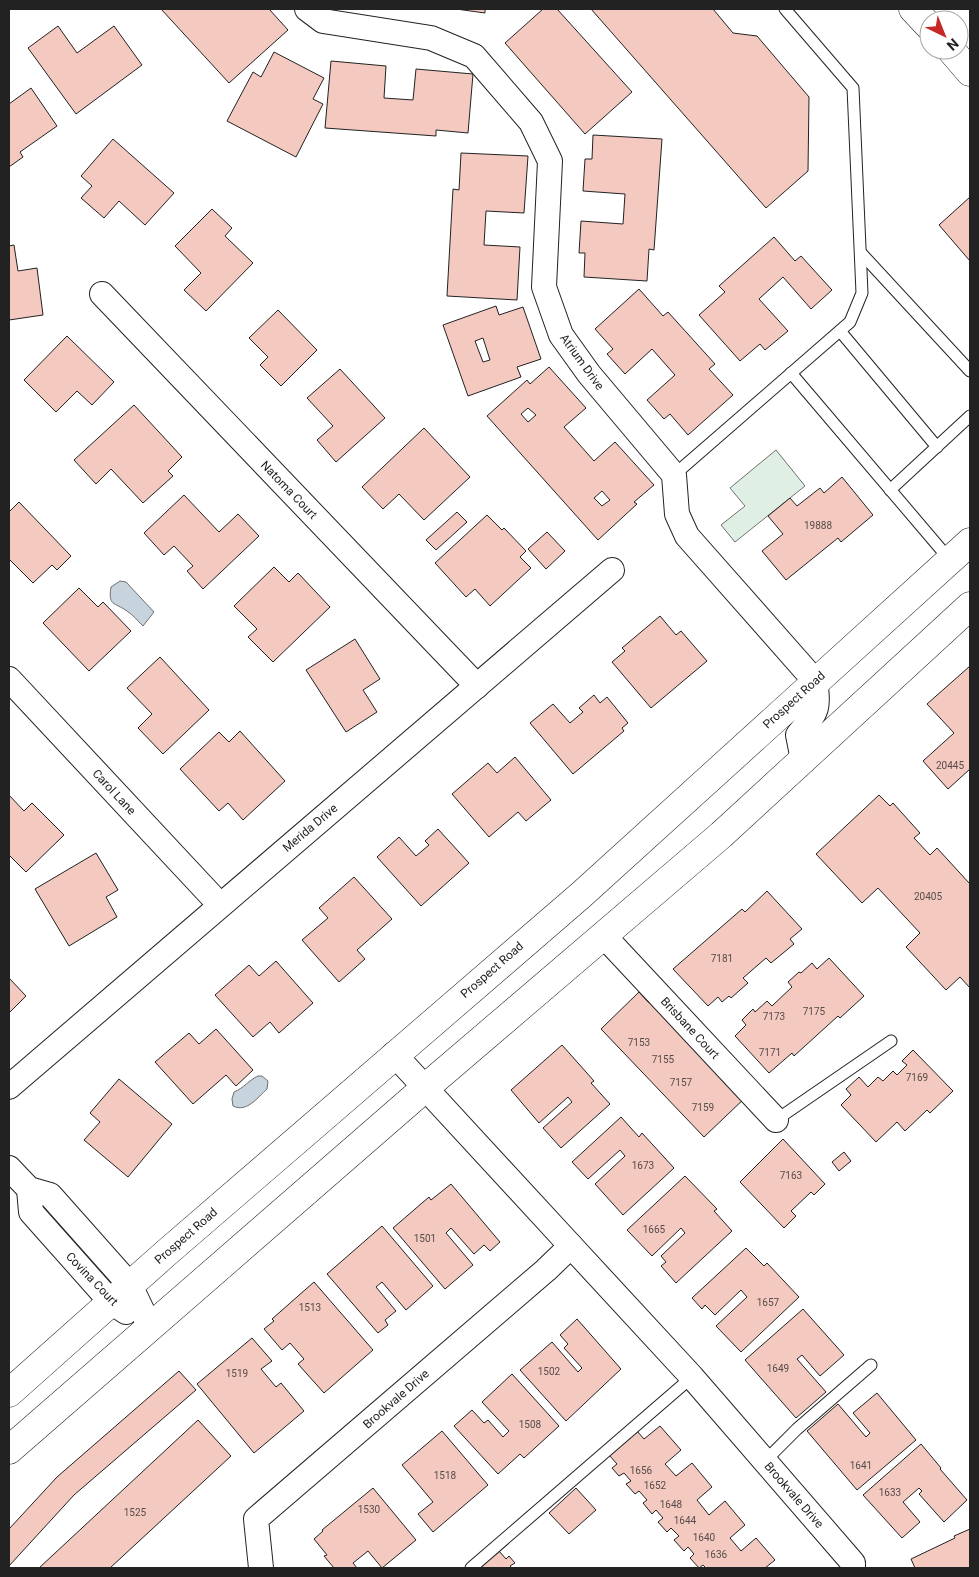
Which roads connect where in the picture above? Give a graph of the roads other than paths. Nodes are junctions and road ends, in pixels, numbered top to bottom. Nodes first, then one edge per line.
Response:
1 (307, 9) edge
2 (785, 9) edge
3 (960, 60) edge
4 (970, 72) edge
5 (861, 253) junction
6 (102, 294) dead end
7 (840, 330) junction
8 (970, 371) edge
9 (791, 373) junction
10 (970, 416) edge
11 (937, 446) junction
12 (674, 475) junction
13 (890, 490) junction
14 (970, 542) edge
15 (950, 560) junction
16 (612, 570) dead end
17 (970, 606) edge
18 (9, 679) edge
19 (815, 681) junction
20 (477, 686) junction
21 (803, 760) junction
22 (220, 905) junction
23 (604, 936) junction
24 (891, 1041) dead end
25 (394, 1054) junction
26 (9, 1087) edge
27 (425, 1088) junction
28 (776, 1120) joint
29 (9, 1168) edge
30 (571, 1246) junction
31 (120, 1293) junction
32 (150, 1327) junction
33 (871, 1365) dead end
34 (692, 1377) junction
35 (9, 1394) edge
36 (9, 1450) edge
37 (765, 1461) junction
38 (261, 1568) edge
39 (471, 1568) edge
40 (853, 1568) edge

1 - 12 street, Atrium Drive
2 - 5 lane
3 - 4 main road
5 - 7 lane
5 - 8 lane
6 - 20 street, Natoma Court
7 - 9 lane
7 - 11 lane
9 - 12 lane
9 - 13 lane
10 - 11 lane
11 - 13 lane
12 - 19 street
13 - 15 lane
14 - 15 main road, Prospect Road
15 - 19 main road, Prospect Road
16 - 20 street, Merida Drive
17 - 21 main road
18 - 22 street, Carol Lane
19 - 21 street
19 - 25 main road, Prospect Road
20 - 22 street, Merida Drive
21 - 23 main road
22 - 26 street, Merida Drive
23 - 27 main road
23 - 28 street, Brisbane Court
24 - 28 lane
25 - 27 street, Brookvale Drive
25 - 31 main road, Prospect Road
27 - 30 street, Brookvale Drive
27 - 32 main road
29 - 31 street, Covina Court
30 - 34 street, Brookvale Drive
30 - 38 street, Brookvale Drive
31 - 32 street, Covina Court
31 - 35 main road, Prospect Road
32 - 36 main road
33 - 37 lane
34 - 37 street, Brookvale Drive
34 - 39 lane
37 - 40 street, Brookvale Drive

